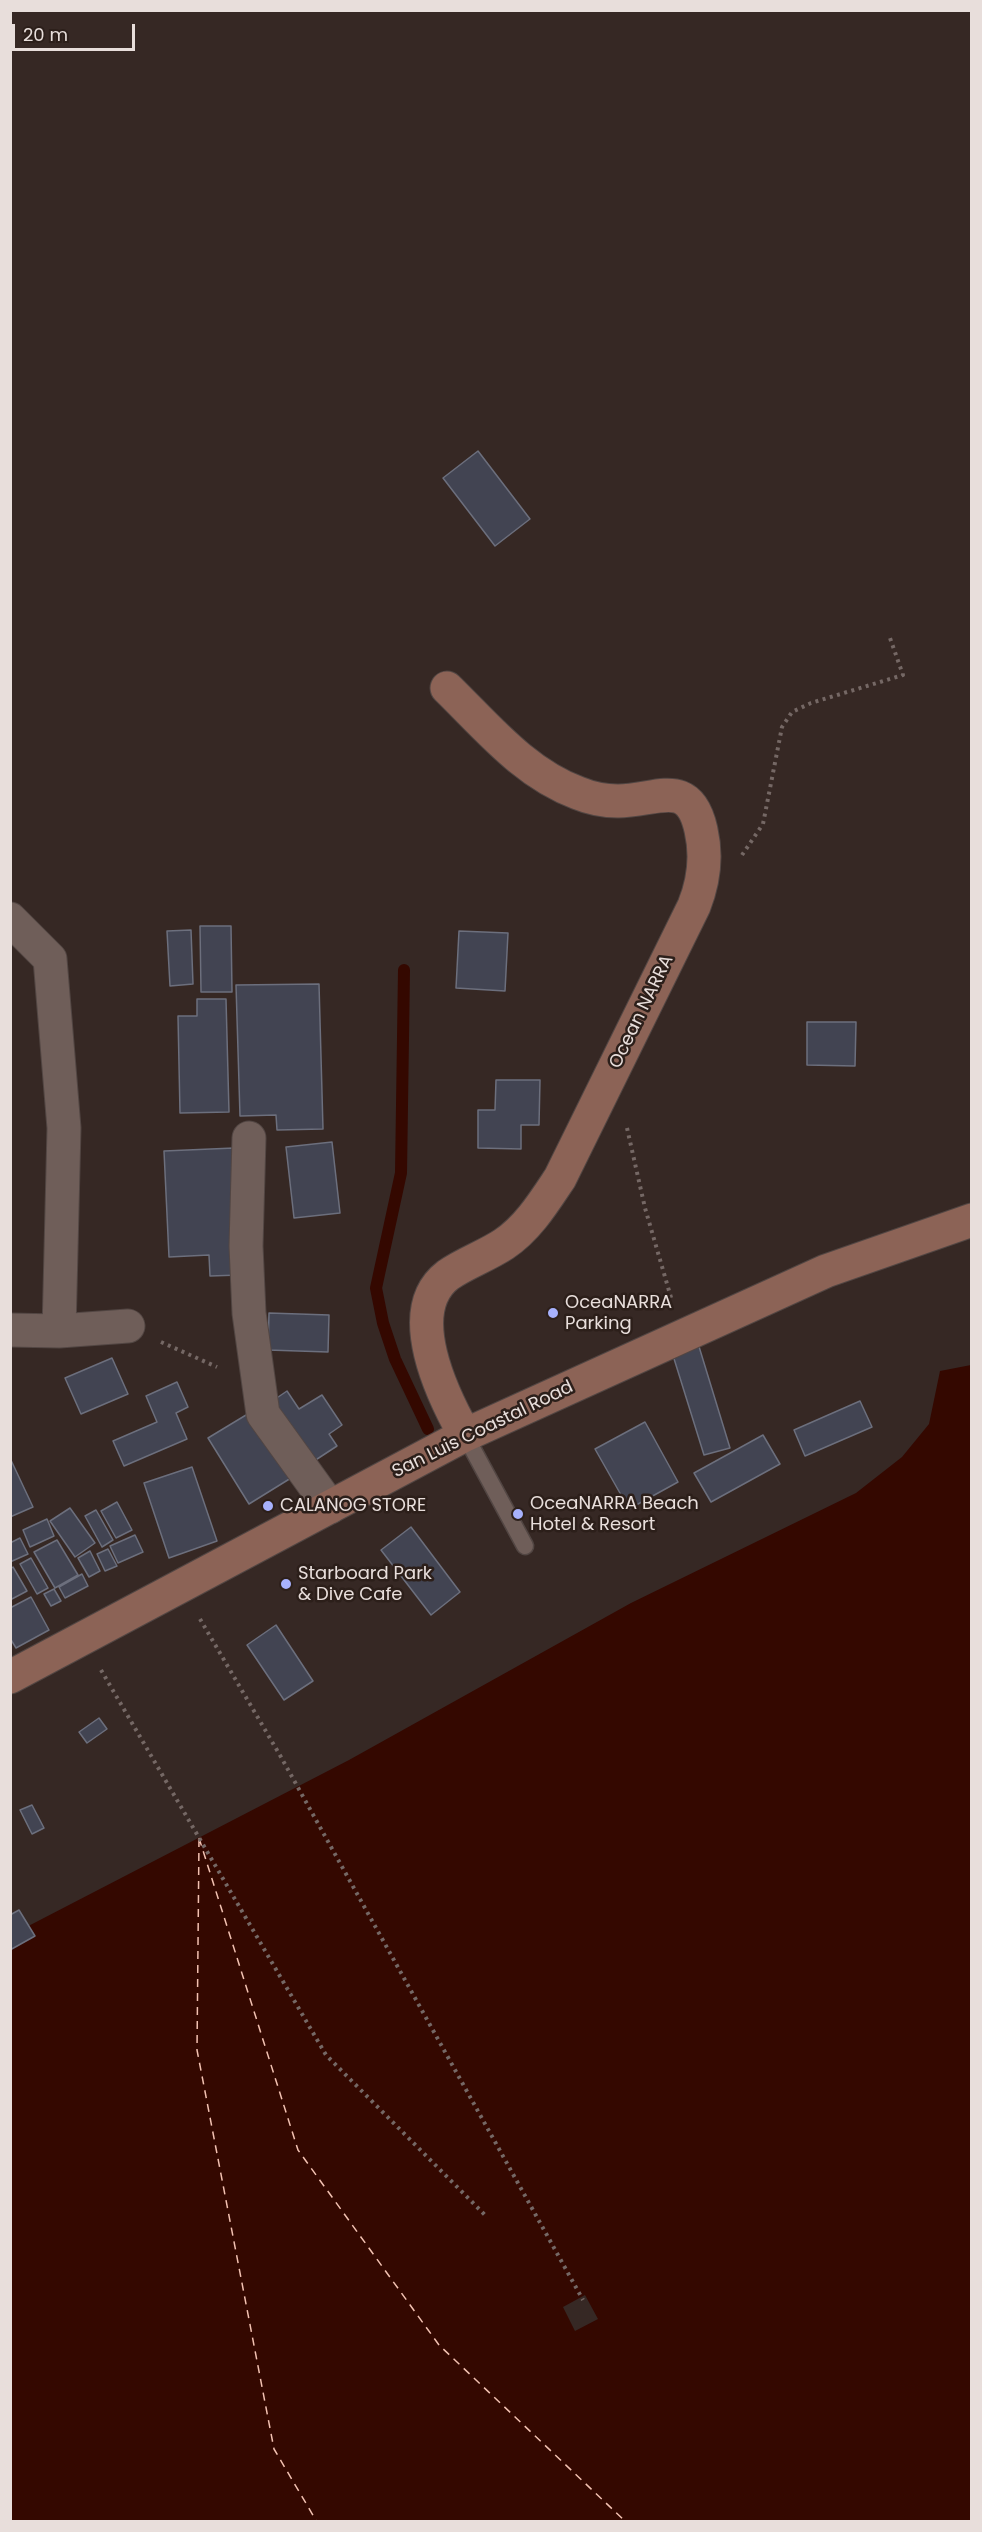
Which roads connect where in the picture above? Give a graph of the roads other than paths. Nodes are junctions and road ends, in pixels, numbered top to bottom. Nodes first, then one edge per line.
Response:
1 (447, 688) dead end
2 (10, 919) edge
3 (249, 1138) dead end
4 (972, 1220) edge
5 (128, 1326) road end
6 (10, 1330) edge
7 (59, 1331) junction
8 (465, 1435) junction
9 (330, 1507) junction
10 (525, 1546) dead end
11 (10, 1677) edge

1 - 8 street, Ocean NARRA
2 - 7 street
3 - 9 street
4 - 8 street, San Luis Coastal Road
5 - 7 street
6 - 7 street
8 - 9 street, San Luis Coastal Road
8 - 10 lane
9 - 11 street, San Luis Coastal Road

